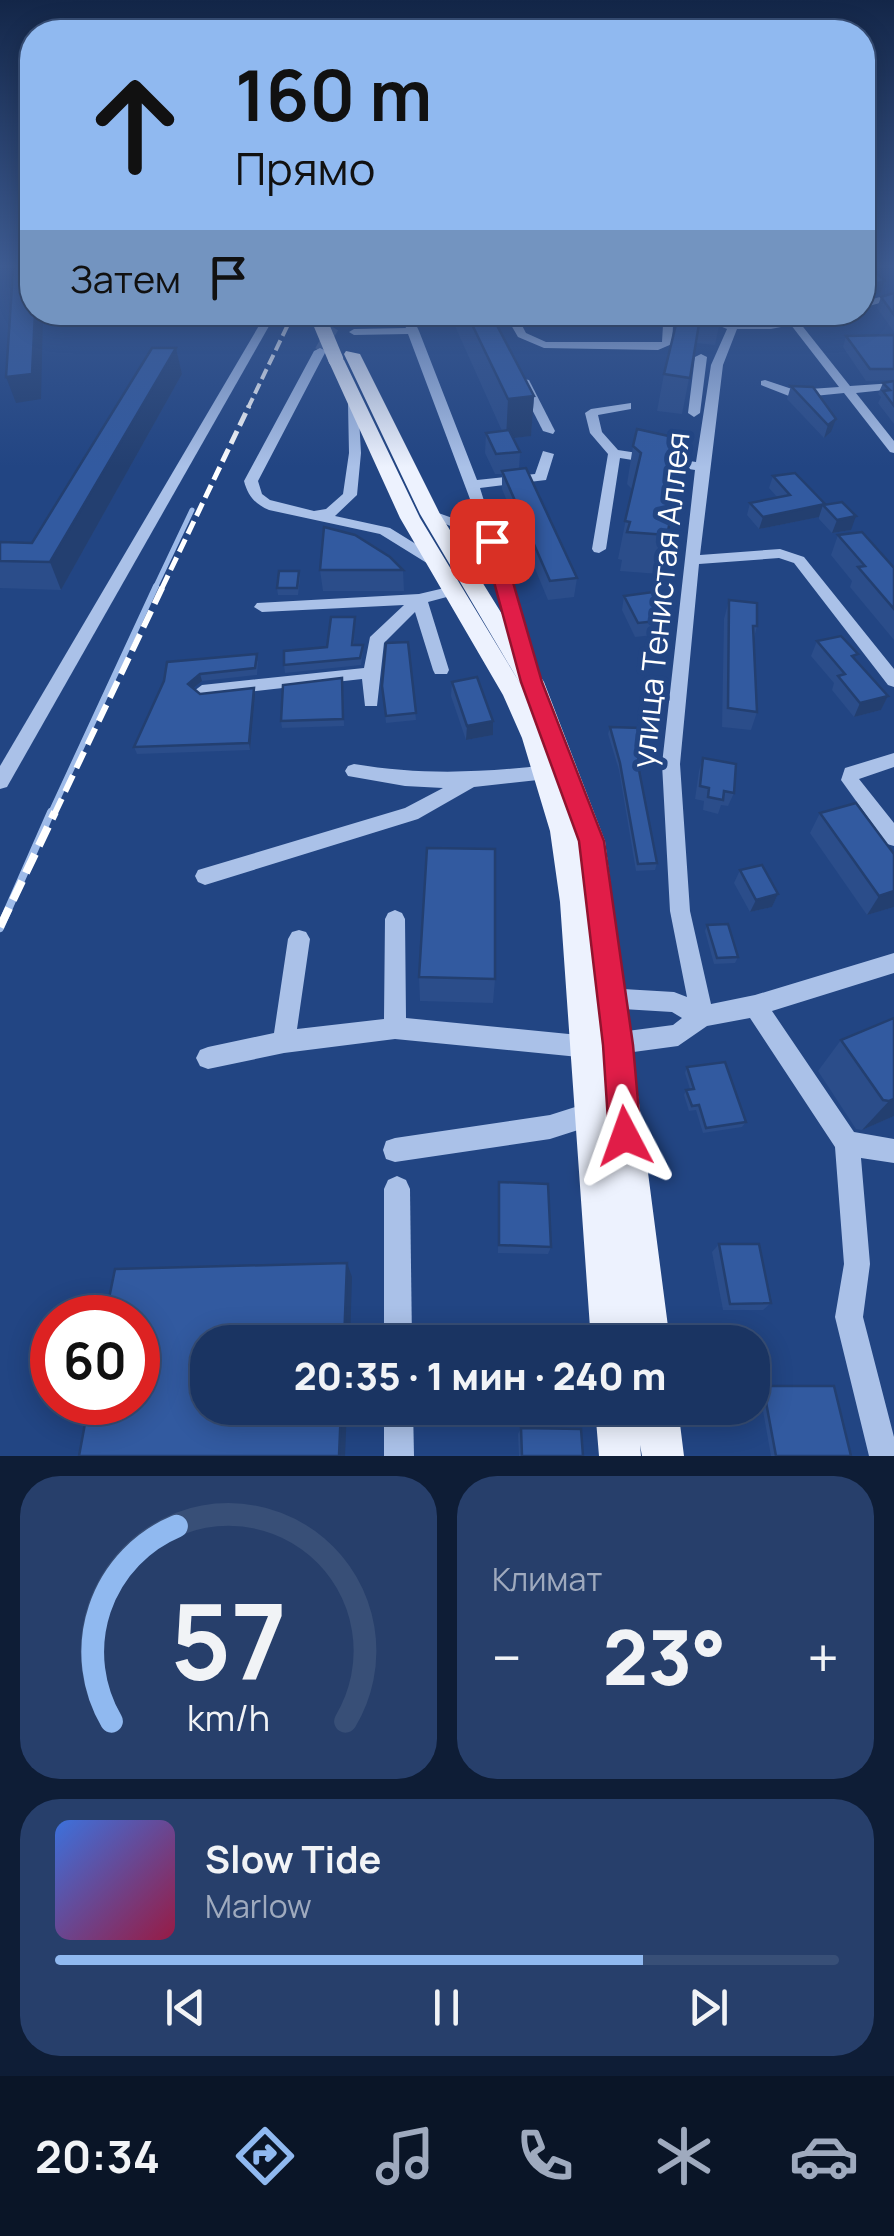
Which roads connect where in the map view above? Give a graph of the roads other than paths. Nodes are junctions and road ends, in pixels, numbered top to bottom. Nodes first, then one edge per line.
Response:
1 (260, 332) edge
2 (325, 332) edge
3 (335, 332) tunnel mouth
4 (354, 332) dead end
5 (357, 332) edge
6 (414, 332) edge
7 (516, 332) edge
8 (668, 332) edge
9 (728, 332) edge
10 (801, 332) edge
11 (336, 355) junction
12 (706, 362) junction
13 (518, 371) edge
14 (765, 383) dead end
15 (894, 386) edge
16 (843, 388) junction
17 (354, 404) junction
18 (627, 406) dead end
19 (694, 413) dead end
20 (549, 431) dead end
21 (894, 449) edge
22 (614, 453) junction
23 (548, 454) dead end
24 (702, 467) junction
25 (472, 484) junction
26 (430, 514) junction
27 (316, 515) junction
28 (484, 517) junction
29 (599, 548) dead end
30 (692, 560) junction
31 (436, 563) junction
32 (453, 590) junction
33 (419, 600) junction
34 (262, 606) dead end
35 (440, 670) dead end
36 (368, 673) junction
37 (894, 681) edge
38 (532, 682) junction
39 (202, 691) edge
40 (370, 702) dead end
41 (24, 740) junction
42 (0, 744) edge
43 (894, 760) edge
44 (354, 771) dead end
45 (547, 772) junction
46 (0, 782) edge
47 (467, 783) junction
48 (886, 814) edge
49 (894, 838) edge
50 (205, 876) dead end
51 (395, 918) dead end
52 (299, 939) dead end
53 (894, 962) edge
54 (599, 997) junction
55 (755, 1006) junction
56 (702, 1016) junction
57 (394, 1028) junction
58 (284, 1042) junction
59 (604, 1046) junction
60 (208, 1058) dead end
61 (594, 1113) junction
62 (846, 1143) junction
63 (396, 1150) dead end
64 (894, 1152) edge
65 (397, 1188) dead end
66 (398, 1325) edge
67 (610, 1325) edge
68 (647, 1325) edge
69 (399, 1425) edge
70 (617, 1425) edge
71 (659, 1425) edge
72 (399, 1456) edge
73 (620, 1456) edge
74 (663, 1456) edge
75 (884, 1456) edge

1 - 41 street
2 - 11 main road, bridge
3 - 11 main road
4 - 5 street
6 - 25 street
7 - 8 street
9 - 12 street, улица Тенистая Аллея
10 - 16 street
11 - 17 main road
11 - 26 main road
11 - 27 street
12 - 19 street
12 - 24 street, улица Тенистая Аллея
13 - 20 street
14 - 16 street
15 - 16 street
16 - 21 street
17 - 27 street
17 - 31 main road
18 - 22 street
22 - 24 street
22 - 29 street
23 - 25 street
24 - 30 street, улица Тенистая Аллея
25 - 28 street
26 - 28 street
26 - 38 main road
27 - 31 street
28 - 38 street
30 - 37 street
30 - 56 street, улица Тенистая Аллея
31 - 32 main road
32 - 33 street
32 - 45 main road
33 - 34 street
33 - 35 street
33 - 36 street
36 - 39 street
36 - 40 street
38 - 54 main road
41 - 42 street
41 - 46 street
43 - 48 street
44 - 47 street
45 - 47 street
45 - 54 main road
47 - 50 street
48 - 49 street
51 - 57 street
52 - 58 street
53 - 55 street
54 - 56 street
54 - 59 main road
55 - 56 street
55 - 62 street
56 - 59 street
57 - 58 street
57 - 59 street
58 - 60 street
59 - 61 main road
59 - 68 main road
61 - 63 street
61 - 67 main road
62 - 64 street
62 - 75 street
65 - 66 street
69 - 72 street
70 - 73 main road
71 - 74 main road

